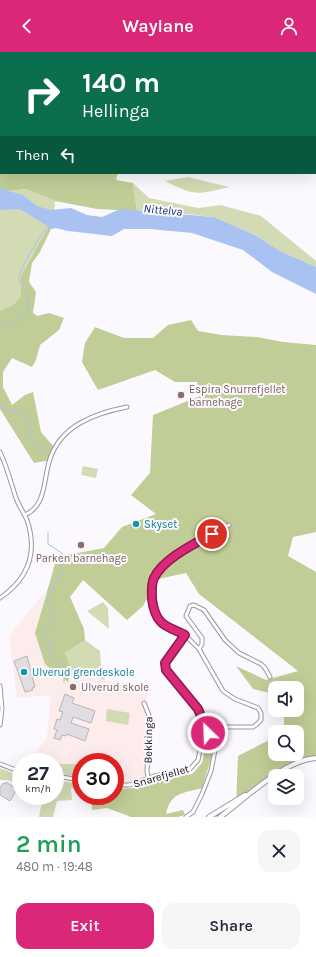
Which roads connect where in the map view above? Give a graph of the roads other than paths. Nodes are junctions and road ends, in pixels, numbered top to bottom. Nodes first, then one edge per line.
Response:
1 (127, 407) dead end
2 (0, 452) edge
3 (25, 516) junction
4 (229, 525) dead end
5 (222, 528) junction
6 (224, 534) dead end
7 (0, 598) edge
8 (185, 635) junction
9 (199, 649) junction
10 (270, 677) dead end
11 (0, 686) edge
12 (144, 703) dead end
13 (0, 725) edge
14 (208, 733) junction
15 (316, 758) edge
16 (0, 764) edge
17 (12, 769) edge
18 (148, 778) junction
19 (124, 784) edge
20 (251, 793) junction
21 (186, 817) edge
22 (210, 817) edge
23 (220, 817) edge

1 - 3 street
2 - 3 street
3 - 7 street
4 - 5 street
5 - 6 street
5 - 8 street
8 - 9 street
8 - 14 street
9 - 10 street
9 - 14 street
11 - 13 street
12 - 18 street, Bekkinga
14 - 18 street, Snarefjellet
14 - 21 street
15 - 20 main road
16 - 17 street
18 - 19 street, Snarefjellet
20 - 22 main road
20 - 23 main road

